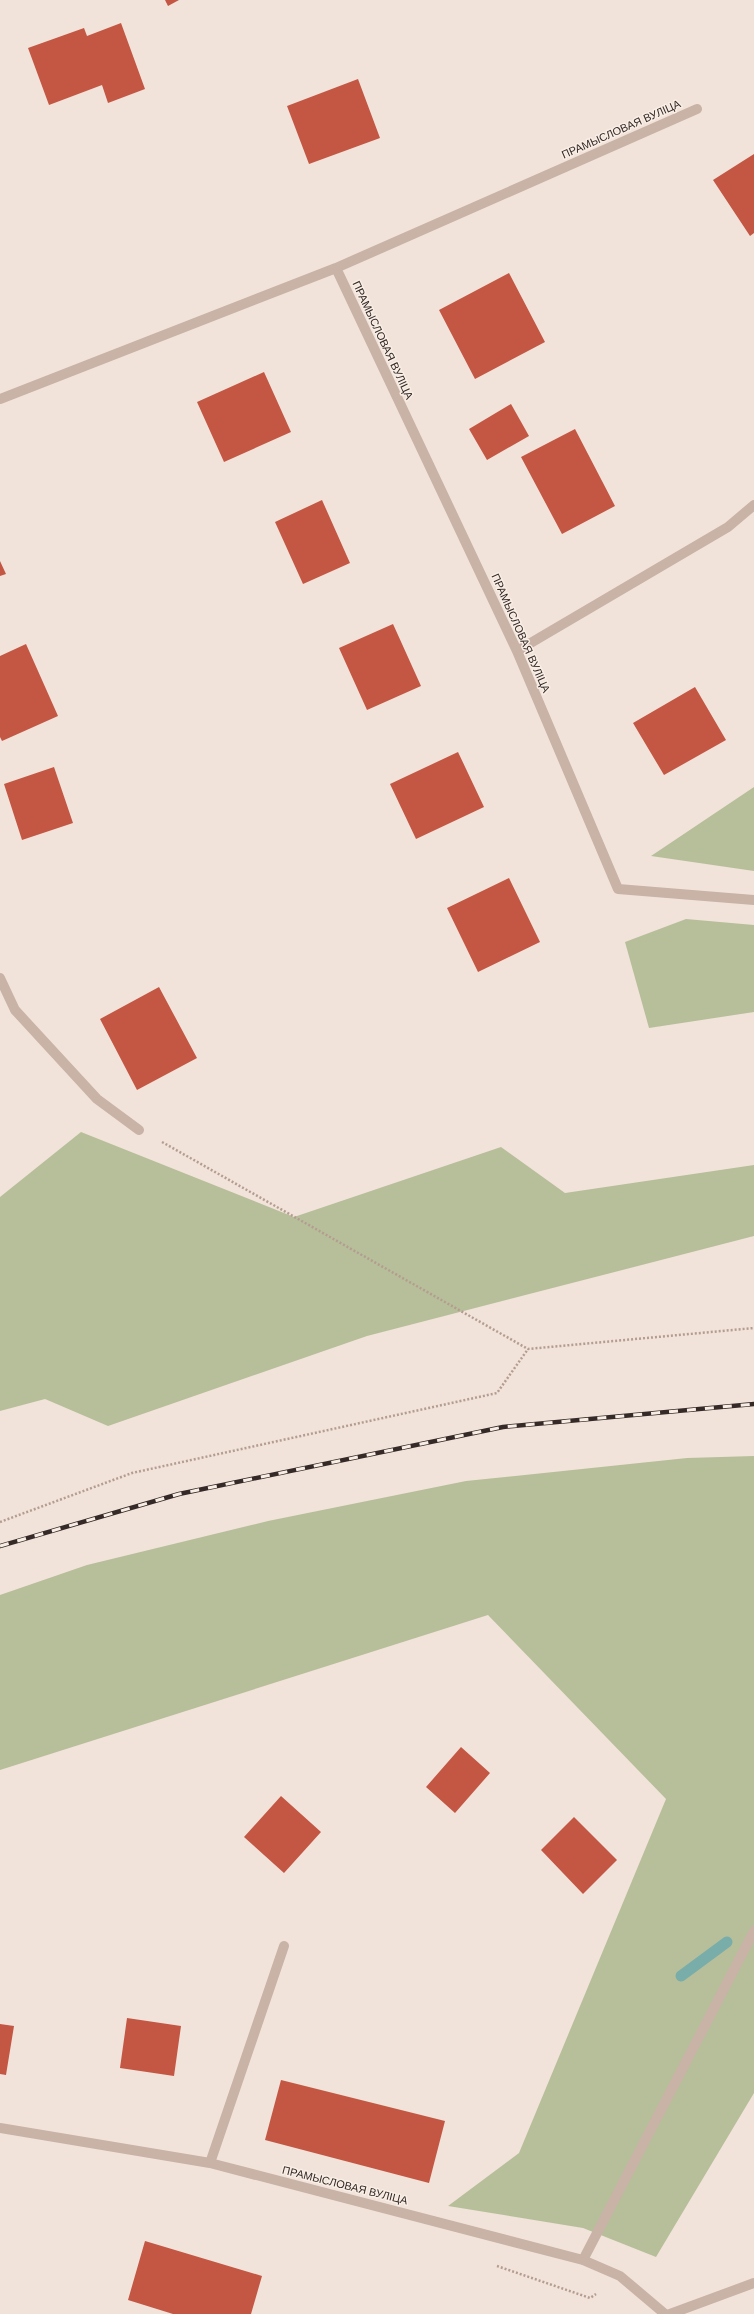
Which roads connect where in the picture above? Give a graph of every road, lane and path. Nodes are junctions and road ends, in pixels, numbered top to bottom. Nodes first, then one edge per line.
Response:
1 (697, 109) dead end
2 (336, 268) junction
3 (0, 399) edge
4 (754, 505) edge
5 (517, 651) junction
6 (754, 900) edge
7 (0, 978) edge
8 (140, 1130) joint
9 (754, 1328) edge
10 (528, 1349) junction
11 (0, 1522) edge
12 (754, 1931) edge
13 (284, 1946) dead end
14 (0, 2128) edge
15 (210, 2163) junction
16 (583, 2260) junction
17 (754, 2283) edge
18 (665, 2314) edge
19 (670, 2314) edge

1 - 2 street, ПРАМЫСЛОВАЯ ВУЛІЦА
2 - 3 street, ПРАМЫСЛОВАЯ ВУЛІЦА
2 - 5 street, ПРАМЫСЛОВАЯ ВУЛІЦА
4 - 5 street
5 - 6 street, ПРАМЫСЛОВАЯ ВУЛІЦА
7 - 8 street
8 - 10 path
9 - 10 path
10 - 11 path
12 - 16 street
13 - 15 street
14 - 15 street, ПРАМЫСЛОВАЯ ВУЛІЦА
15 - 16 street, ПРАМЫСЛОВАЯ ВУЛІЦА
16 - 18 street, ПРАМЫСЛОВАЯ ВУЛІЦА
17 - 19 street

